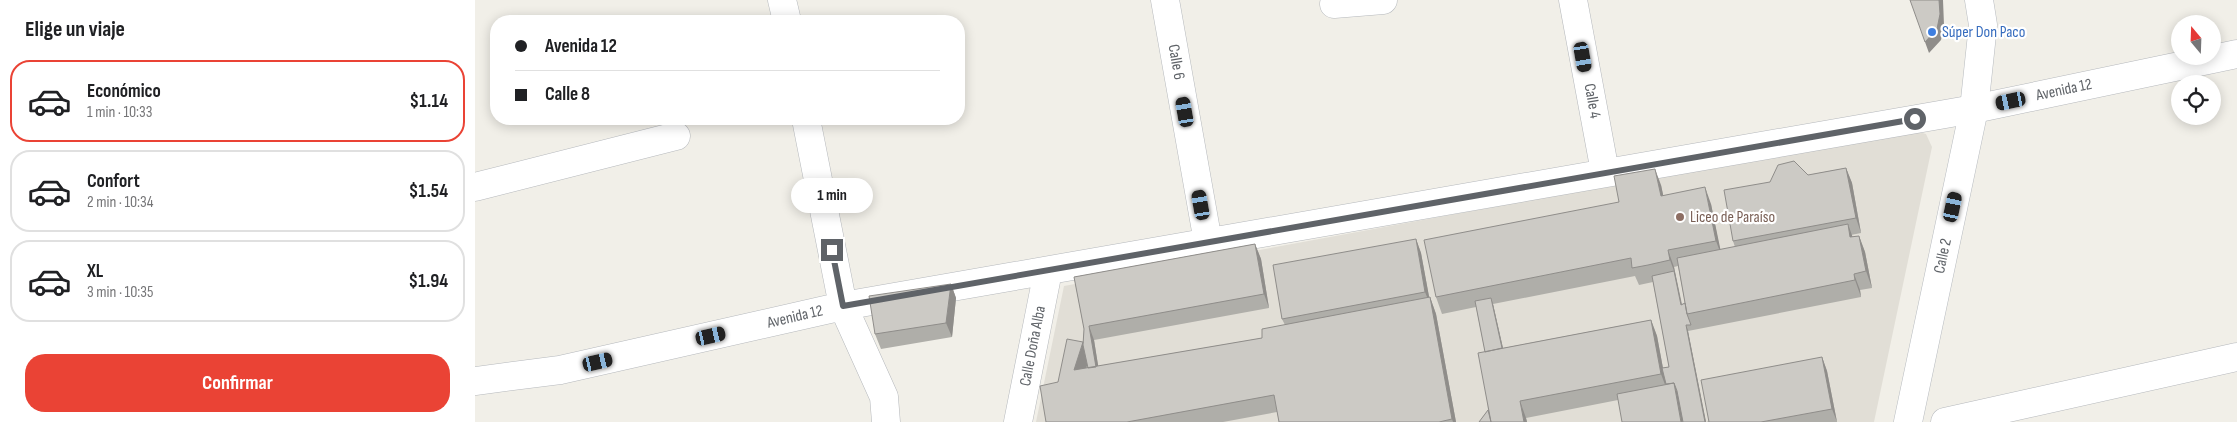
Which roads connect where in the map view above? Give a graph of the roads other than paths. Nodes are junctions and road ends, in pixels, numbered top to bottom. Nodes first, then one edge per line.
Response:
1 (782, 0) edge
2 (1165, 0) edge
3 (1383, 0) edge
4 (1573, 0) edge
5 (1979, 0) edge
6 (1334, 4) dead end
7 (786, 15) edge
8 (2237, 54) edge
9 (1974, 109) junction
10 (807, 125) edge
11 (676, 136) dead end
12 (1605, 172) junction
13 (475, 187) edge
14 (1208, 242) junction
15 (1048, 271) junction
16 (843, 306) junction
17 (2237, 357) edge
18 (475, 382) edge
19 (886, 422) edge
20 (1018, 422) edge
21 (1908, 422) edge
22 (1945, 422) edge

1 - 7 street
2 - 14 street, Calle 6
3 - 6 street
4 - 12 street, Calle 4
5 - 9 street, Calle 2
8 - 9 street, Avenida 12
9 - 12 street, Avenida 12
9 - 21 street, Calle 2
10 - 16 street
11 - 13 street
12 - 14 street, Avenida 12
14 - 15 street, Avenida 12
15 - 16 street, Avenida 12
15 - 20 street, Calle Doña Alba
16 - 18 street, Avenida 12
16 - 19 street
17 - 22 street

